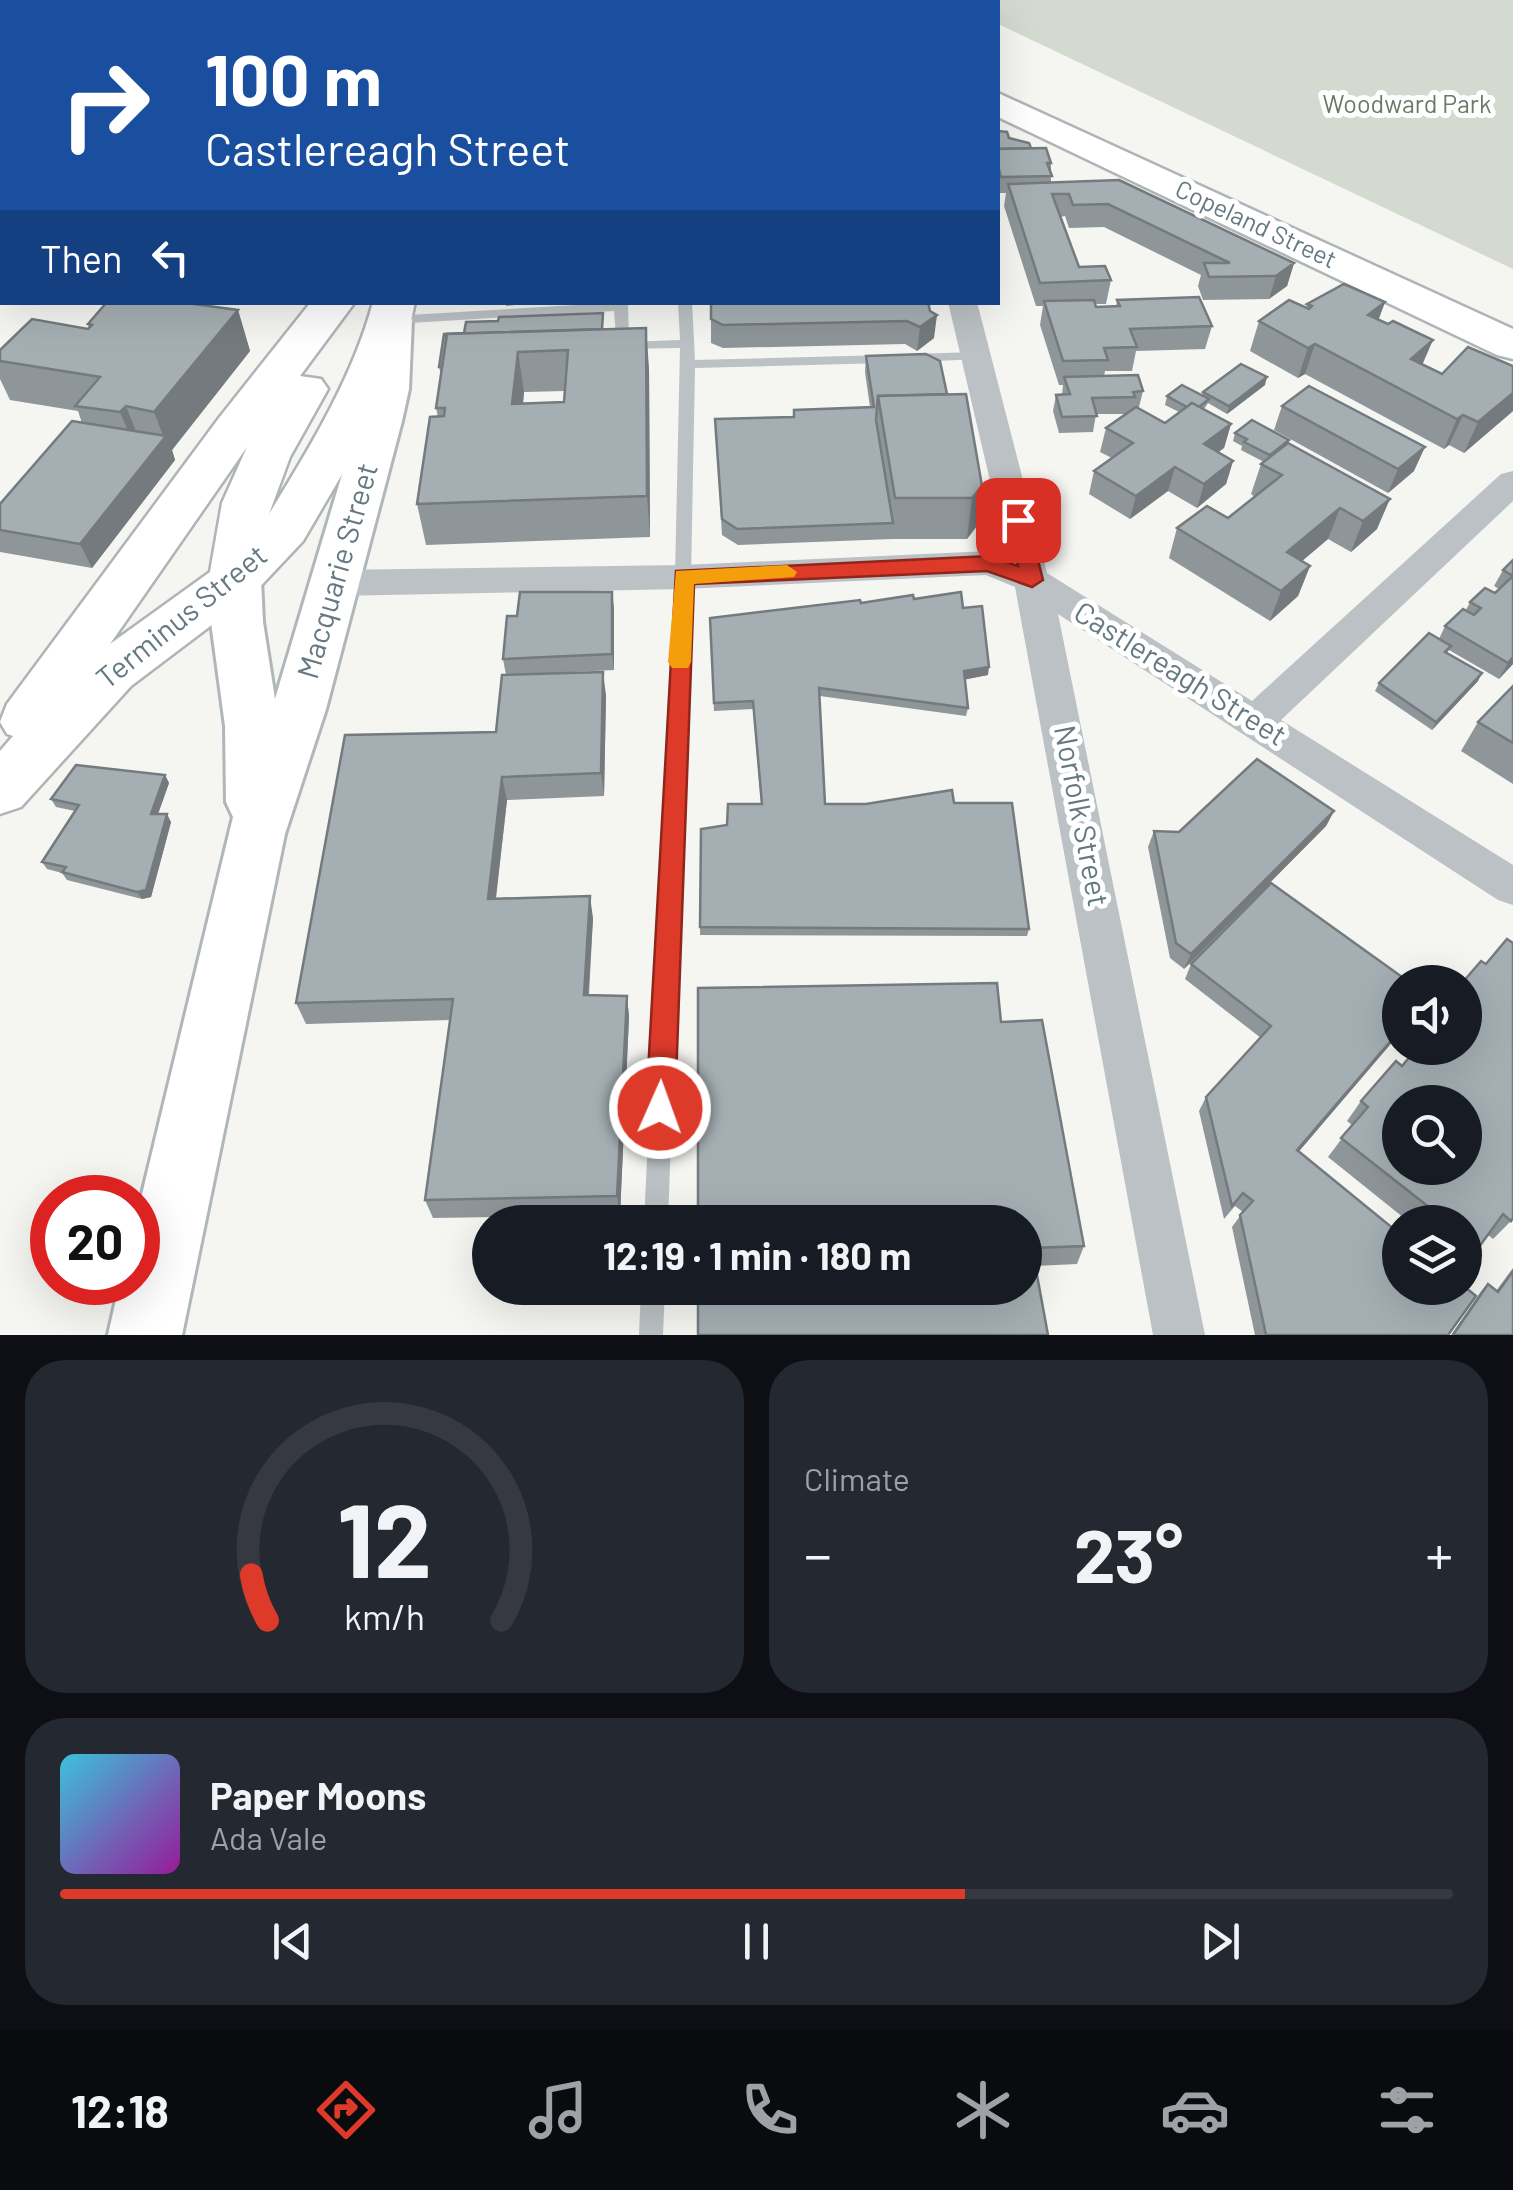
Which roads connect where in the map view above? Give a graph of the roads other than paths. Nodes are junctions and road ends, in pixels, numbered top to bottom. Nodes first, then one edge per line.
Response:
1 (1000, 73) edge
2 (1000, 105) edge
3 (332, 305) edge
4 (345, 305) edge
5 (621, 305) edge
6 (685, 305) edge
7 (963, 305) edge
8 (1513, 306) edge
9 (393, 311) edge
10 (687, 344) junction
11 (1513, 346) edge
12 (976, 356) junction
13 (688, 364) junction
14 (1513, 482) edge
15 (683, 577) junction
16 (236, 580) junction
17 (1032, 580) junction
18 (335, 583) junction
19 (1255, 722) junction
20 (0, 758) edge
21 (0, 790) edge
22 (256, 834) junction
23 (1513, 887) edge
24 (657, 1205) edge
25 (652, 1305) edge
26 (145, 1335) edge
27 (651, 1335) edge
28 (1179, 1335) edge

1 - 8 highway, Copeland Street
2 - 11 highway, Copeland Street
3 - 20 highway, Terminus Street
4 - 16 highway, Macquarie Street
5 - 9 lane
5 - 10 lane
6 - 10 lane
7 - 12 street, Norfolk Street
9 - 16 highway, Terminus Street
9 - 18 street, Macquarie Street
10 - 13 lane
12 - 13 lane
12 - 17 street, Norfolk Street
13 - 15 lane
14 - 19 street
15 - 17 street, Castlereagh Street
15 - 18 street, Castlereagh Street
15 - 24 lane
16 - 21 highway, Terminus Street
16 - 22 street, Macquarie Street
17 - 19 street, Castlereagh Street
17 - 28 street, Norfolk Street
18 - 22 street, Macquarie Street
19 - 23 street, Castlereagh Street
22 - 26 street, Macquarie Street
25 - 27 lane

